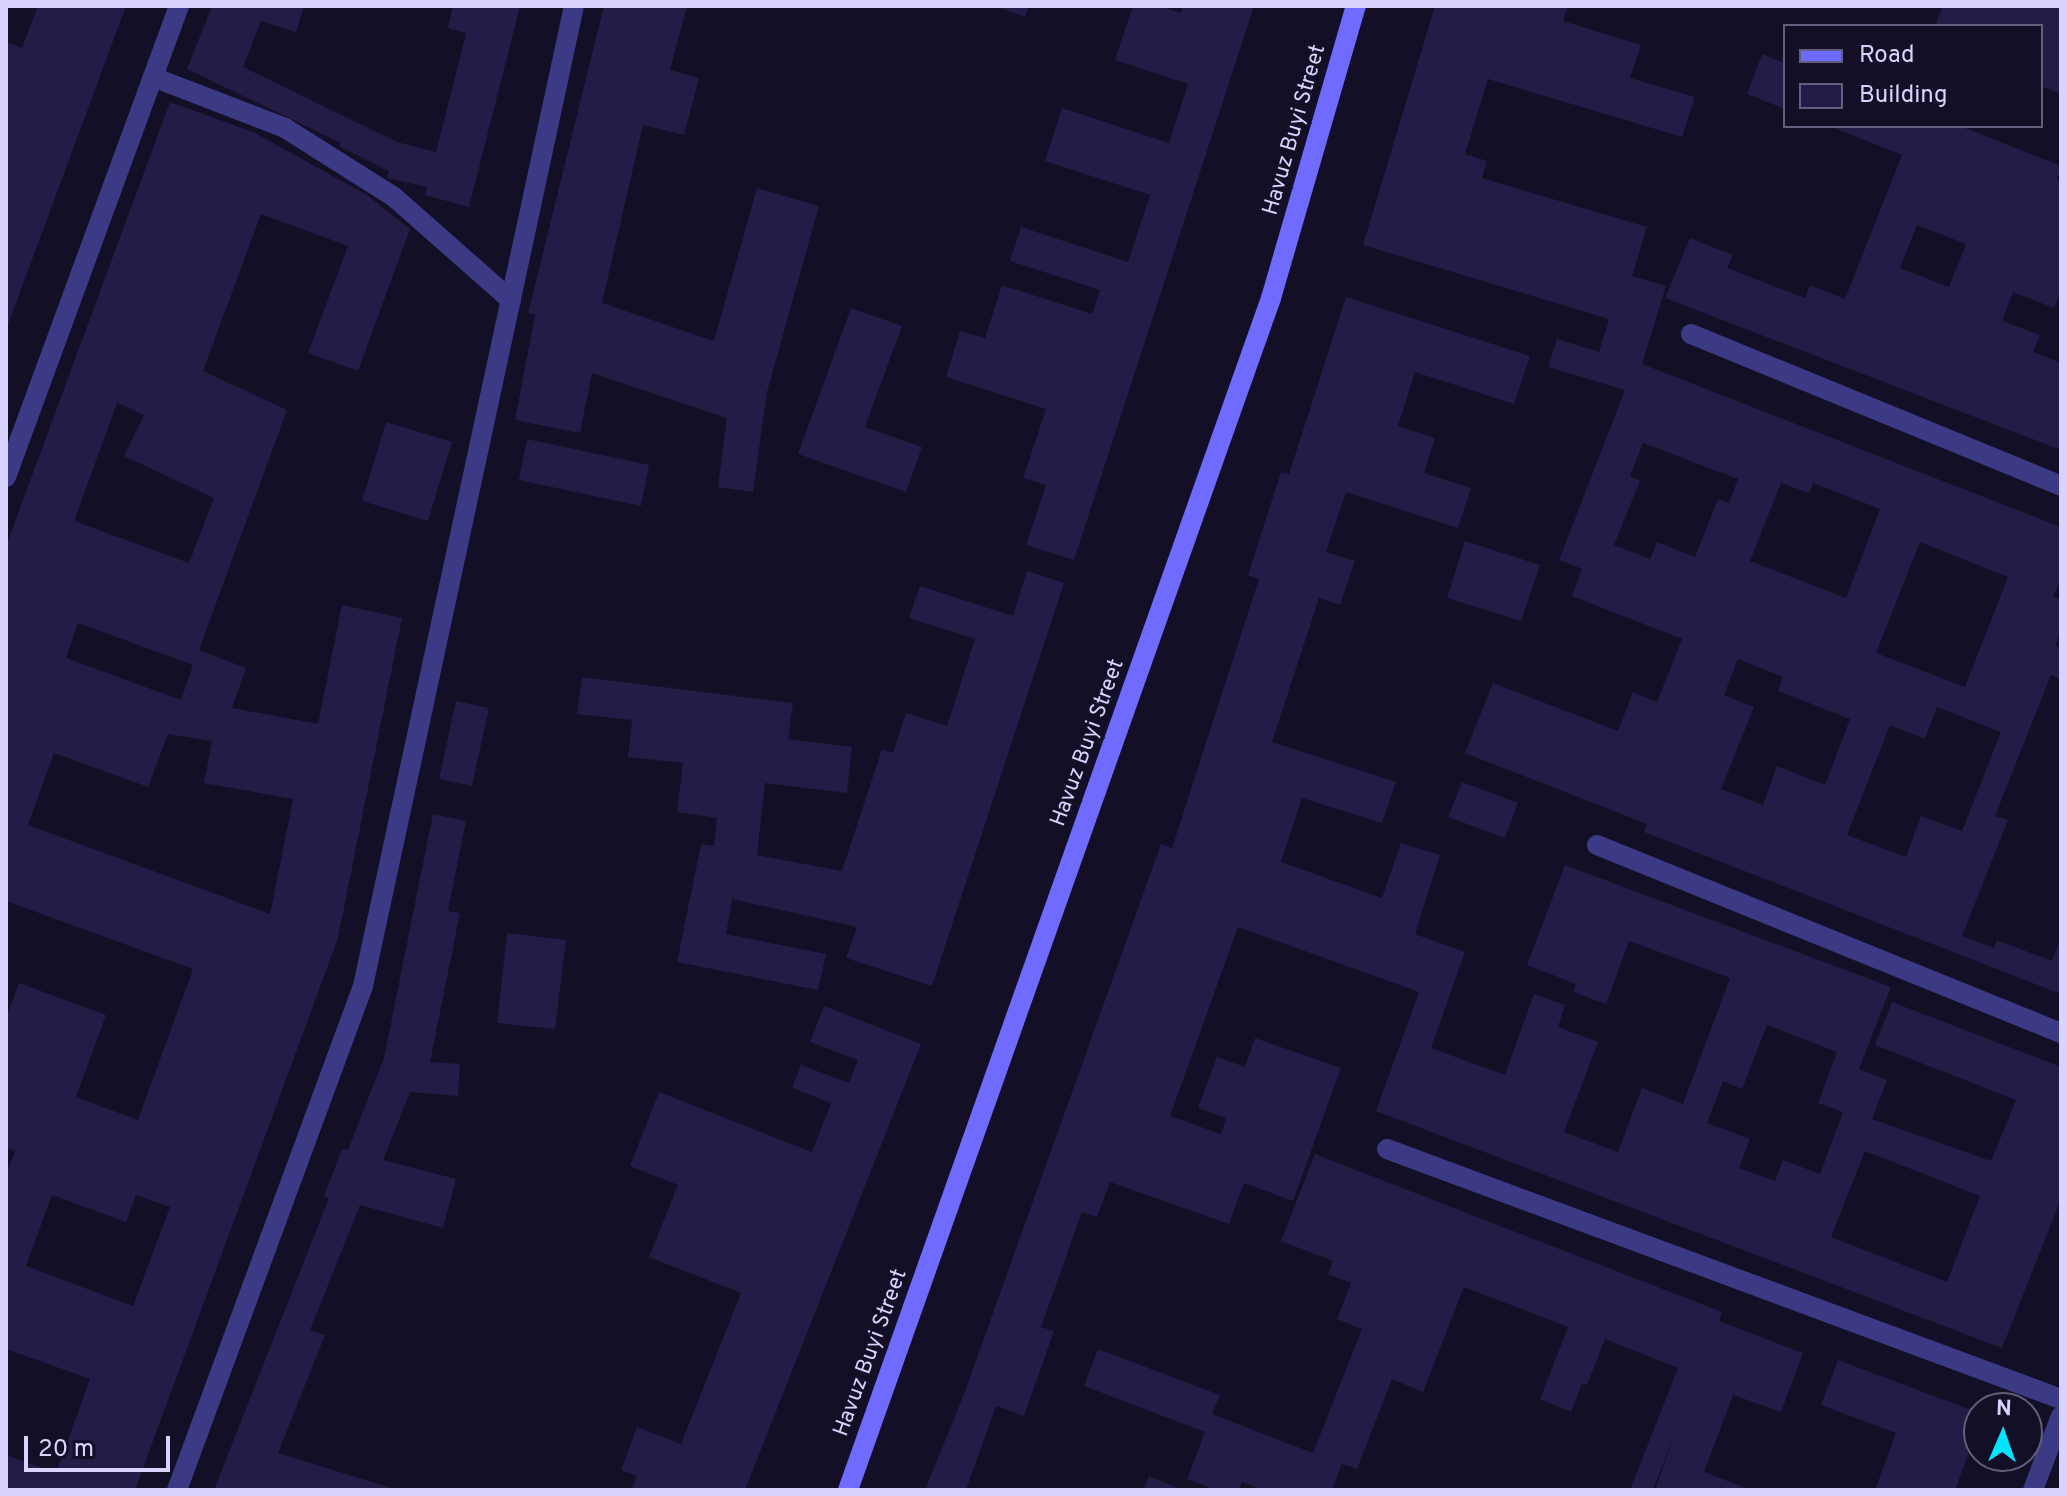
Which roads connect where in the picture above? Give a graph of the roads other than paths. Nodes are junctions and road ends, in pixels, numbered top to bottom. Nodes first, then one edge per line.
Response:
1 (179, 6) edge
2 (574, 6) edge
3 (1356, 6) edge
4 (153, 77) junction
5 (511, 300) junction
6 (1691, 334) dead end
7 (6, 477) edge
8 (2061, 486) edge
9 (1597, 845) dead end
10 (2061, 1033) edge
11 (1387, 1149) dead end
12 (2061, 1399) edge
13 (2061, 1416) edge
14 (177, 1490) edge
15 (848, 1490) edge
16 (2033, 1490) edge

1 - 4 street
2 - 5 street
3 - 15 main road, Havuz Buyi Street
4 - 5 street
4 - 7 street
5 - 14 street
6 - 8 street
9 - 10 street
11 - 12 street
13 - 16 street

